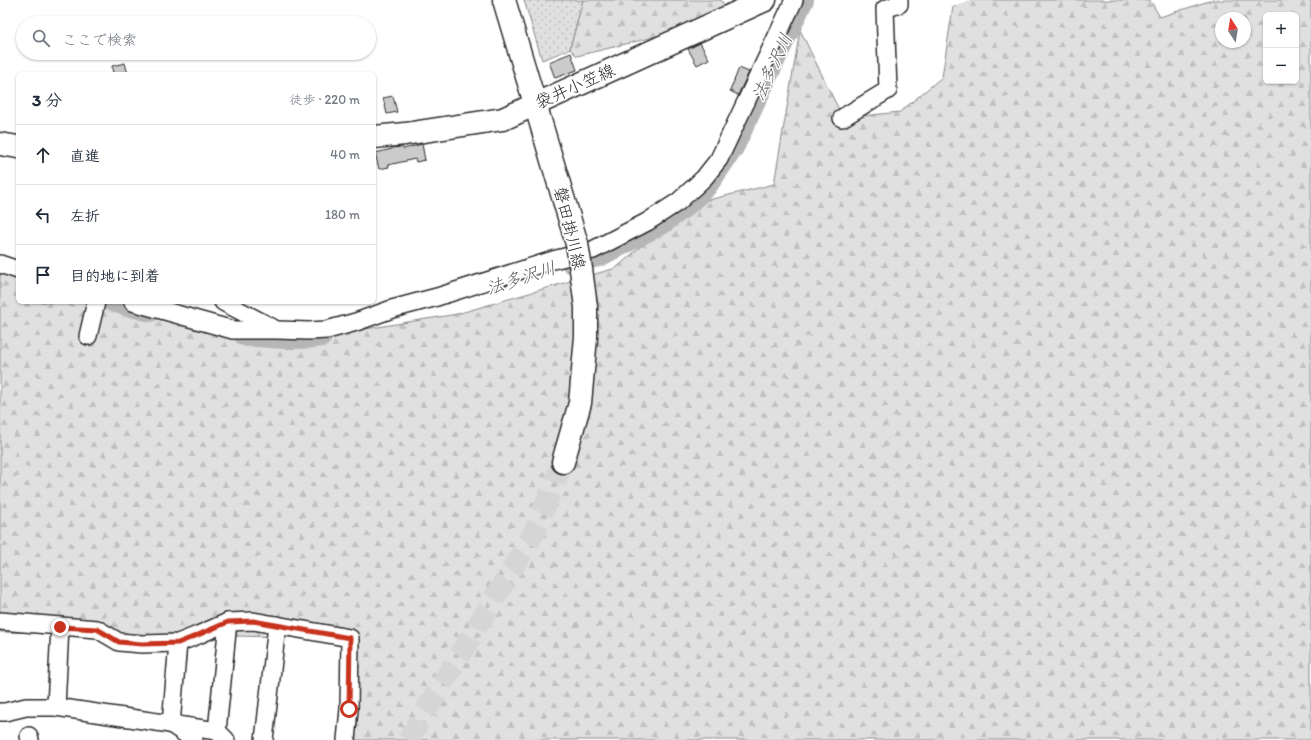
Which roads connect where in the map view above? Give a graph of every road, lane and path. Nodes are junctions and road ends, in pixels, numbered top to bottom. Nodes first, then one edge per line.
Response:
1 (504, 0) edge
2 (765, 0) edge
3 (794, 0) edge
4 (899, 0) edge
5 (536, 104) junction
6 (842, 118) dead end
7 (376, 137) edge
8 (0, 144) edge
9 (16, 147) edge
10 (0, 264) edge
11 (16, 269) edge
12 (96, 304) edge
13 (140, 304) edge
14 (223, 304) edge
15 (227, 304) edge
16 (227, 328) junction
17 (277, 330) junction
18 (88, 336) dead end
19 (563, 462) tunnel mouth
20 (0, 621) edge
21 (228, 622) junction
22 (277, 625) junction
23 (60, 627) junction
24 (178, 643) junction
25 (56, 707) junction
26 (0, 712) edge
27 (171, 724) junction
28 (222, 735) edge
29 (194, 740) edge
30 (264, 740) edge
31 (346, 740) edge

1 - 5 main road, 磐田掛川線
2 - 5 main road, 袋井小笠線
3 - 17 street
4 - 6 street
5 - 7 main road, 袋井小笠線
5 - 19 main road, 磐田掛川線, bridge
8 - 9 main road
10 - 11 street
12 - 18 street
13 - 16 street
14 - 16 street
15 - 17 street
16 - 17 street
20 - 23 street
21 - 22 street
21 - 24 street
21 - 28 street
22 - 30 street
22 - 31 street
23 - 24 street
23 - 25 street
24 - 27 street
25 - 26 street
25 - 27 street
27 - 28 street
27 - 29 street

